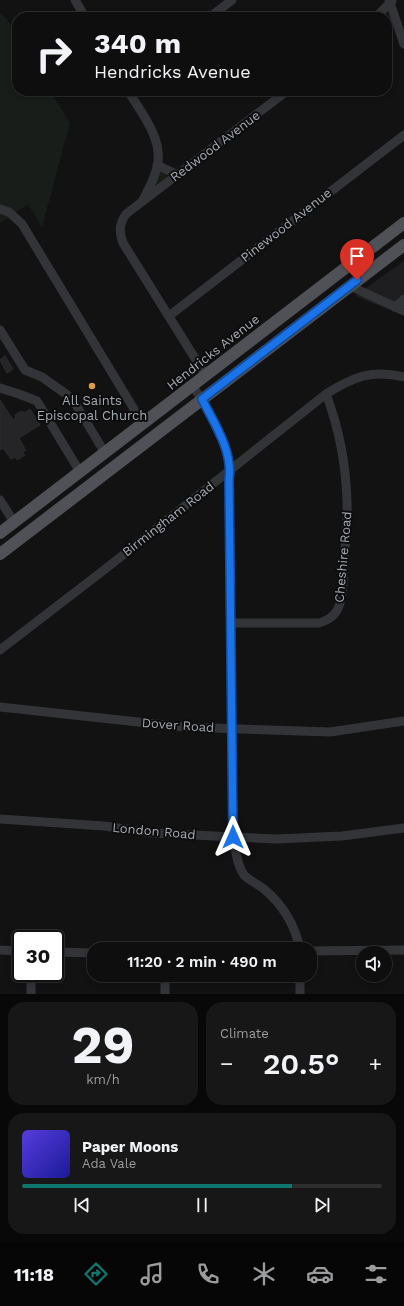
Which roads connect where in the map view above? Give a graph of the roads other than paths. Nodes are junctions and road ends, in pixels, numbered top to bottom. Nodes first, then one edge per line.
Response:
1 (75, 0) edge
2 (232, 0) edge
3 (391, 1) edge
4 (82, 12) edge
5 (216, 12) edge
6 (381, 12) edge
7 (404, 44) edge
8 (131, 96) edge
9 (280, 96) edge
10 (404, 135) edge
11 (157, 165) junction
12 (178, 174) junction
13 (143, 201) junction
14 (0, 209) edge
15 (404, 223) edge
16 (404, 245) edge
17 (347, 267) junction
18 (354, 283) junction
19 (404, 299) edge
20 (395, 307) junction
21 (404, 311) edge
22 (169, 316) junction
23 (0, 330) edge
24 (206, 376) junction
25 (404, 377) edge
26 (192, 386) junction
27 (0, 388) edge
28 (326, 394) junction
29 (202, 399) junction
30 (143, 424) junction
31 (105, 453) junction
32 (116, 466) junction
33 (231, 470) junction
34 (80, 472) junction
35 (0, 500) edge
36 (14, 522) junction
37 (1, 529) edge
38 (27, 534) junction
39 (0, 554) edge
40 (231, 623) junction
41 (0, 650) edge
42 (0, 707) edge
43 (404, 721) edge
44 (233, 729) junction
45 (0, 819) edge
46 (404, 828) edge
47 (233, 837) junction
48 (298, 942) edge
49 (0, 950) edge
50 (404, 950) edge
51 (12, 951) edge
52 (317, 951) edge
53 (64, 952) edge
54 (87, 953) edge
55 (31, 982) edge
56 (165, 982) edge
57 (300, 982) edge
58 (31, 994) edge
59 (165, 994) edge
60 (300, 994) edge

1 - 4 street
2 - 5 street
3 - 6 street
3 - 7 street
8 - 11 street
9 - 12 street, Redwood Avenue
10 - 22 street, Pinewood Avenue
11 - 12 street
11 - 13 street
12 - 13 street, Redwood Avenue
13 - 22 street, Redwood Avenue
14 - 30 street
15 - 17 main road, Hendricks Avenue
16 - 18 main road
17 - 18 main road
17 - 24 main road, Hendricks Avenue
18 - 20 street
18 - 29 main road
19 - 20 street
20 - 21 street
22 - 24 street, Redwood Avenue
23 - 31 street
24 - 26 main road, Hendricks Avenue
25 - 28 street, Birmingham Road
26 - 29 street
26 - 30 main road, Hendricks Avenue
27 - 34 street
28 - 33 street, Birmingham Road
28 - 40 street, Cheshire Road
29 - 32 main road
29 - 33 street
30 - 31 main road, Hendricks Avenue
31 - 32 main road
31 - 34 main road, Hendricks Avenue
32 - 38 main road
33 - 40 street
33 - 41 street, Birmingham Road
34 - 36 main road, Hendricks Avenue
35 - 36 street
36 - 37 main road, Hendricks Avenue
36 - 38 main road
38 - 39 main road
40 - 44 street
42 - 44 street, Dover Road
43 - 44 street, Dover Road
44 - 47 street
45 - 47 street, London Road
46 - 47 street, London Road
47 - 48 street
49 - 51 street
50 - 52 street
53 - 54 street
55 - 58 street
56 - 59 street
57 - 60 street

